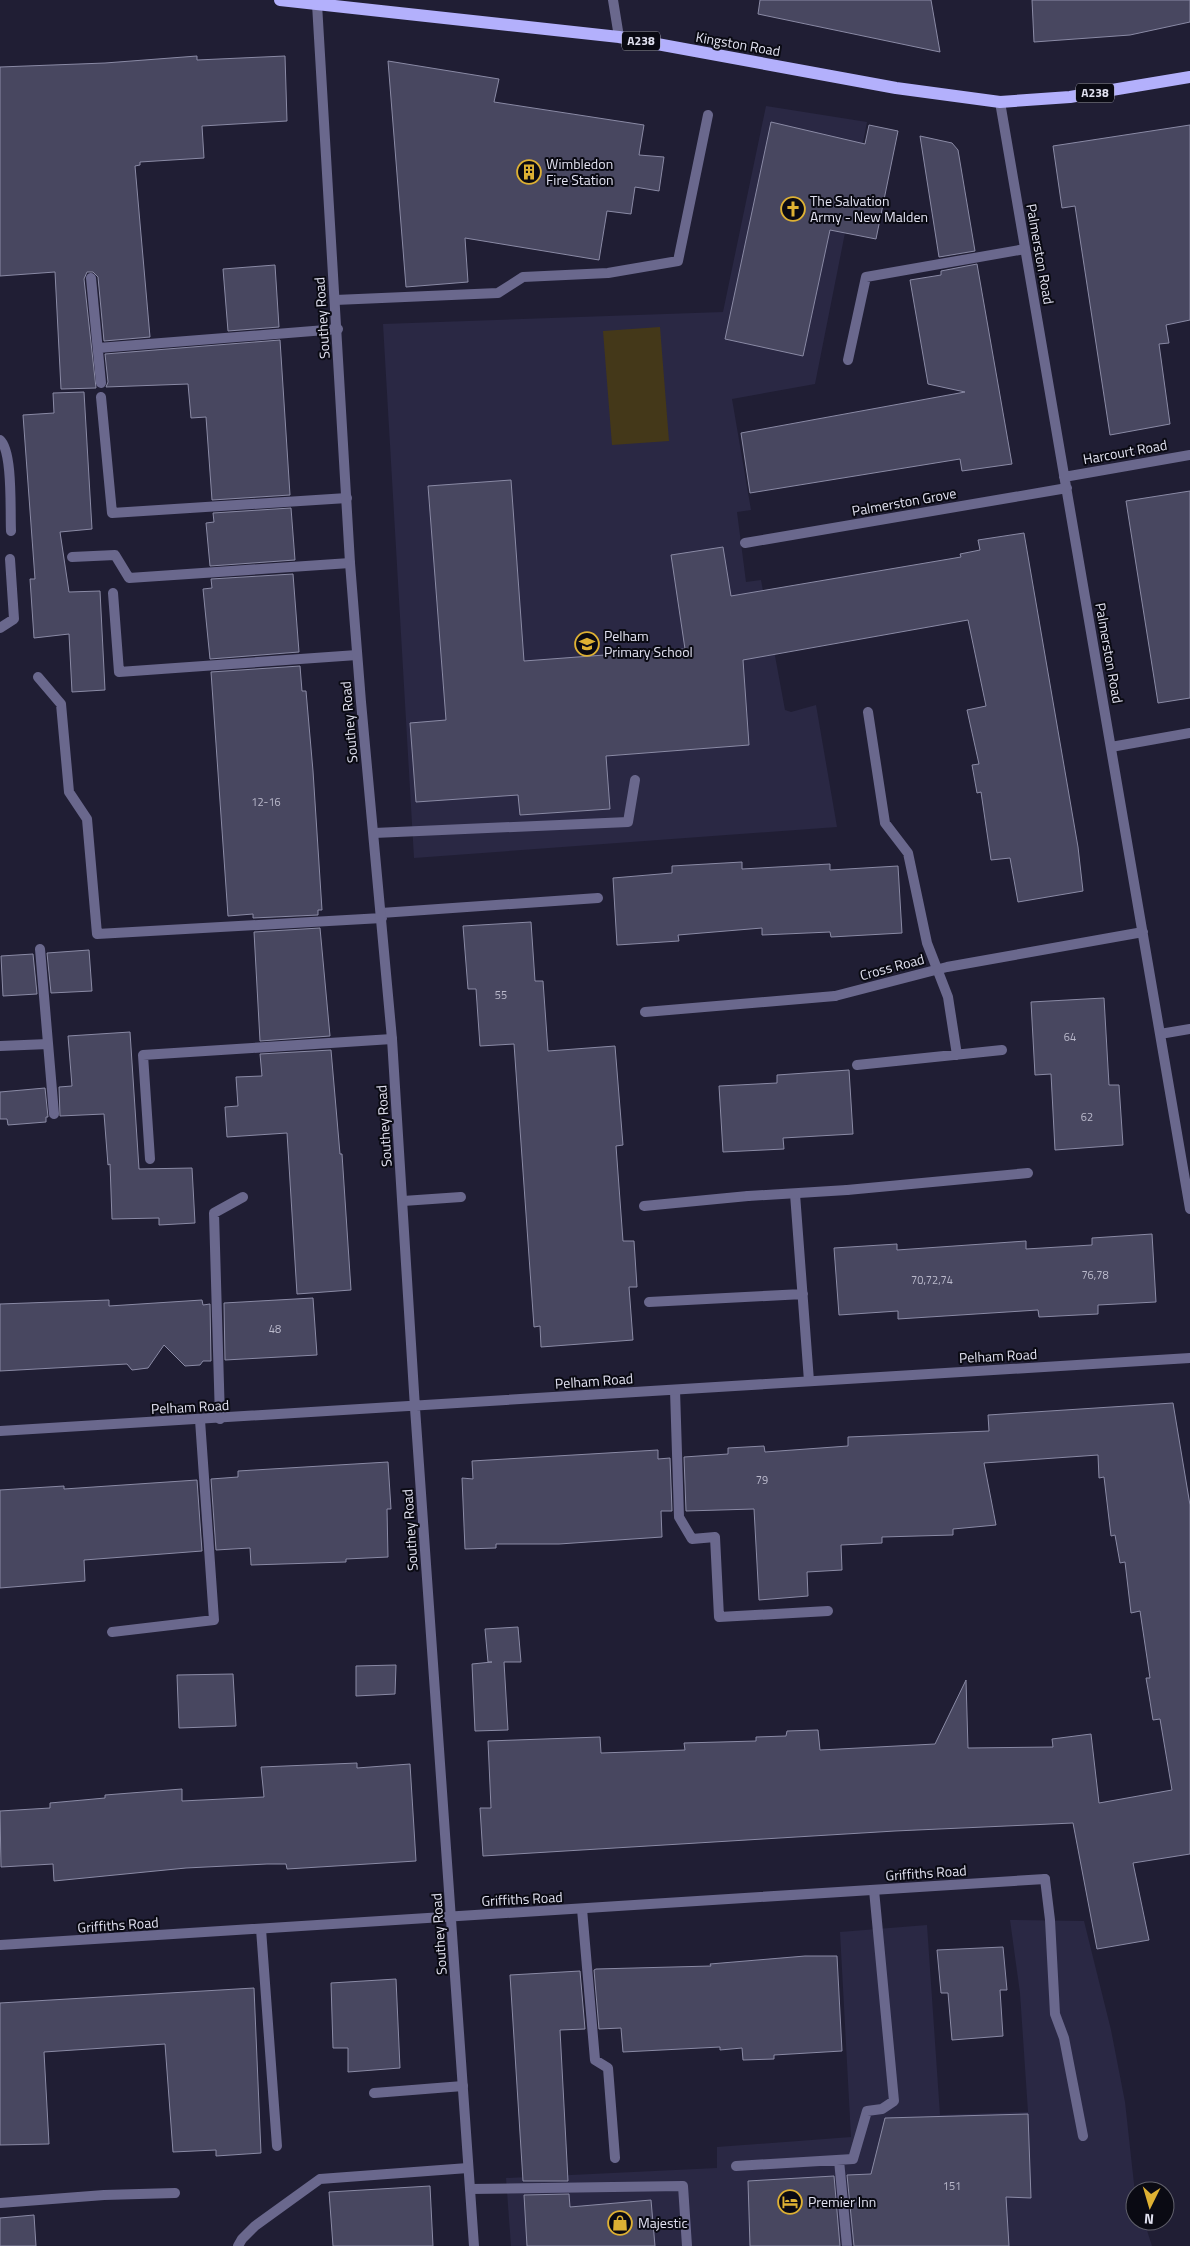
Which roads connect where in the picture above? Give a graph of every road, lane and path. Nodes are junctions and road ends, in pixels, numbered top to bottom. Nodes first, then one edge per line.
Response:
1 (280, 0) edge
2 (613, 0) edge
3 (317, 4) junction
4 (620, 37) junction
5 (1190, 77) edge
6 (1000, 102) junction
7 (708, 115) dead end
8 (1025, 249) junction
9 (91, 278) dead end
10 (335, 300) junction
11 (338, 329) junction
12 (98, 348) junction
13 (848, 360) dead end
14 (101, 383) dead end
15 (101, 397) dead end
16 (0, 440) edge
17 (1190, 455) edge
18 (1064, 476) junction
19 (1067, 488) junction
20 (346, 498) junction
21 (11, 531) dead end
22 (745, 543) dead end
23 (72, 557) dead end
24 (10, 559) dead end
25 (350, 563) junction
26 (113, 593) dead end
27 (0, 628) edge
28 (358, 655) junction
29 (38, 677) dead end
30 (868, 712) dead end
31 (1190, 733) edge
32 (1112, 747) junction
33 (635, 780) dead end
34 (374, 832) junction
35 (598, 898) dead end
36 (382, 915) junction
37 (1143, 932) junction
38 (40, 949) dead end
39 (937, 969) junction
40 (646, 1012) dead end
41 (1190, 1028) edge
42 (1160, 1034) junction
43 (392, 1040) junction
44 (48, 1044) junction
45 (0, 1046) edge
46 (1002, 1050) dead end
47 (957, 1054) junction
48 (858, 1065) dead end
49 (54, 1114) dead end
50 (150, 1159) dead end
51 (1028, 1173) dead end
52 (795, 1194) junction
53 (243, 1197) dead end
54 (461, 1197) dead end
55 (403, 1201) junction
56 (644, 1206) dead end
57 (1190, 1208) edge
58 (803, 1294) junction
59 (650, 1302) dead end
60 (1190, 1358) edge
61 (809, 1381) junction
62 (675, 1390) junction
63 (415, 1408) junction
64 (220, 1419) junction
65 (200, 1420) junction
66 (0, 1432) edge
67 (828, 1611) dead end
68 (112, 1632) dead end
69 (874, 1890) junction
70 (582, 1909) junction
71 (452, 1917) junction
72 (262, 1930) junction
73 (0, 1946) edge
74 (463, 2086) junction
75 (374, 2092) dead end
76 (1083, 2136) dead end
77 (278, 2146) dead end
78 (615, 2158) dead end
79 (839, 2160) junction
80 (736, 2166) dead end
81 (468, 2168) junction
82 (470, 2189) junction
83 (175, 2193) dead end
84 (0, 2202) edge
85 (238, 2246) edge
86 (474, 2246) edge
87 (688, 2246) edge
88 (847, 2246) edge

1 - 3 main road, Kingston Road / A238
2 - 4 street
3 - 4 main road, Kingston Road / A238
3 - 10 street, Southey Road
4 - 6 main road, Kingston Road / A238
5 - 6 main road, Kingston Road / A238
6 - 8 street, Palmerston Road
7 - 10 street
8 - 13 street
8 - 18 street, Palmerston Road
9 - 12 street
10 - 11 street, Southey Road
11 - 12 street
11 - 20 street, Southey Road
12 - 14 street
15 - 20 street
16 - 21 street
17 - 18 street, Harcourt Road
18 - 19 street, Palmerston Road
19 - 22 street, Palmerston Grove
19 - 32 street, Palmerston Road
20 - 25 street, Southey Road
23 - 25 street
24 - 27 street
25 - 28 street, Southey Road
26 - 28 street
28 - 34 street, Southey Road
29 - 36 street
30 - 39 street
31 - 32 street
32 - 37 street, Palmerston Road
33 - 34 street
34 - 36 street, Southey Road
35 - 36 street
36 - 43 street, Southey Road
37 - 39 street, Cross Road
37 - 42 street, Palmerston Road
38 - 44 street
39 - 40 street, Cross Road
39 - 47 street
41 - 42 street
42 - 57 street, Palmerston Road
43 - 50 street
43 - 55 street, Southey Road
44 - 45 street
44 - 49 street
46 - 47 street
47 - 48 street
51 - 52 street
52 - 56 street
52 - 58 street
53 - 64 street
54 - 55 street
55 - 63 street, Southey Road
58 - 59 street
58 - 61 street
60 - 61 street, Pelham Road
61 - 62 street, Pelham Road
62 - 63 street, Pelham Road
62 - 67 street
63 - 64 street, Pelham Road
63 - 71 street, Southey Road
64 - 65 street, Pelham Road
65 - 66 street, Pelham Road
65 - 68 street
69 - 70 street, Griffiths Road
69 - 76 street, Griffiths Road
69 - 79 street
70 - 71 street, Griffiths Road
70 - 78 street
71 - 72 street, Griffiths Road
71 - 74 street, Southey Road
72 - 73 street, Griffiths Road
72 - 77 street
74 - 75 street
74 - 81 street, Southey Road
79 - 80 street
79 - 88 street
81 - 82 street, Southey Road
81 - 85 street
82 - 86 street, Southey Road
82 - 87 street
83 - 84 street

